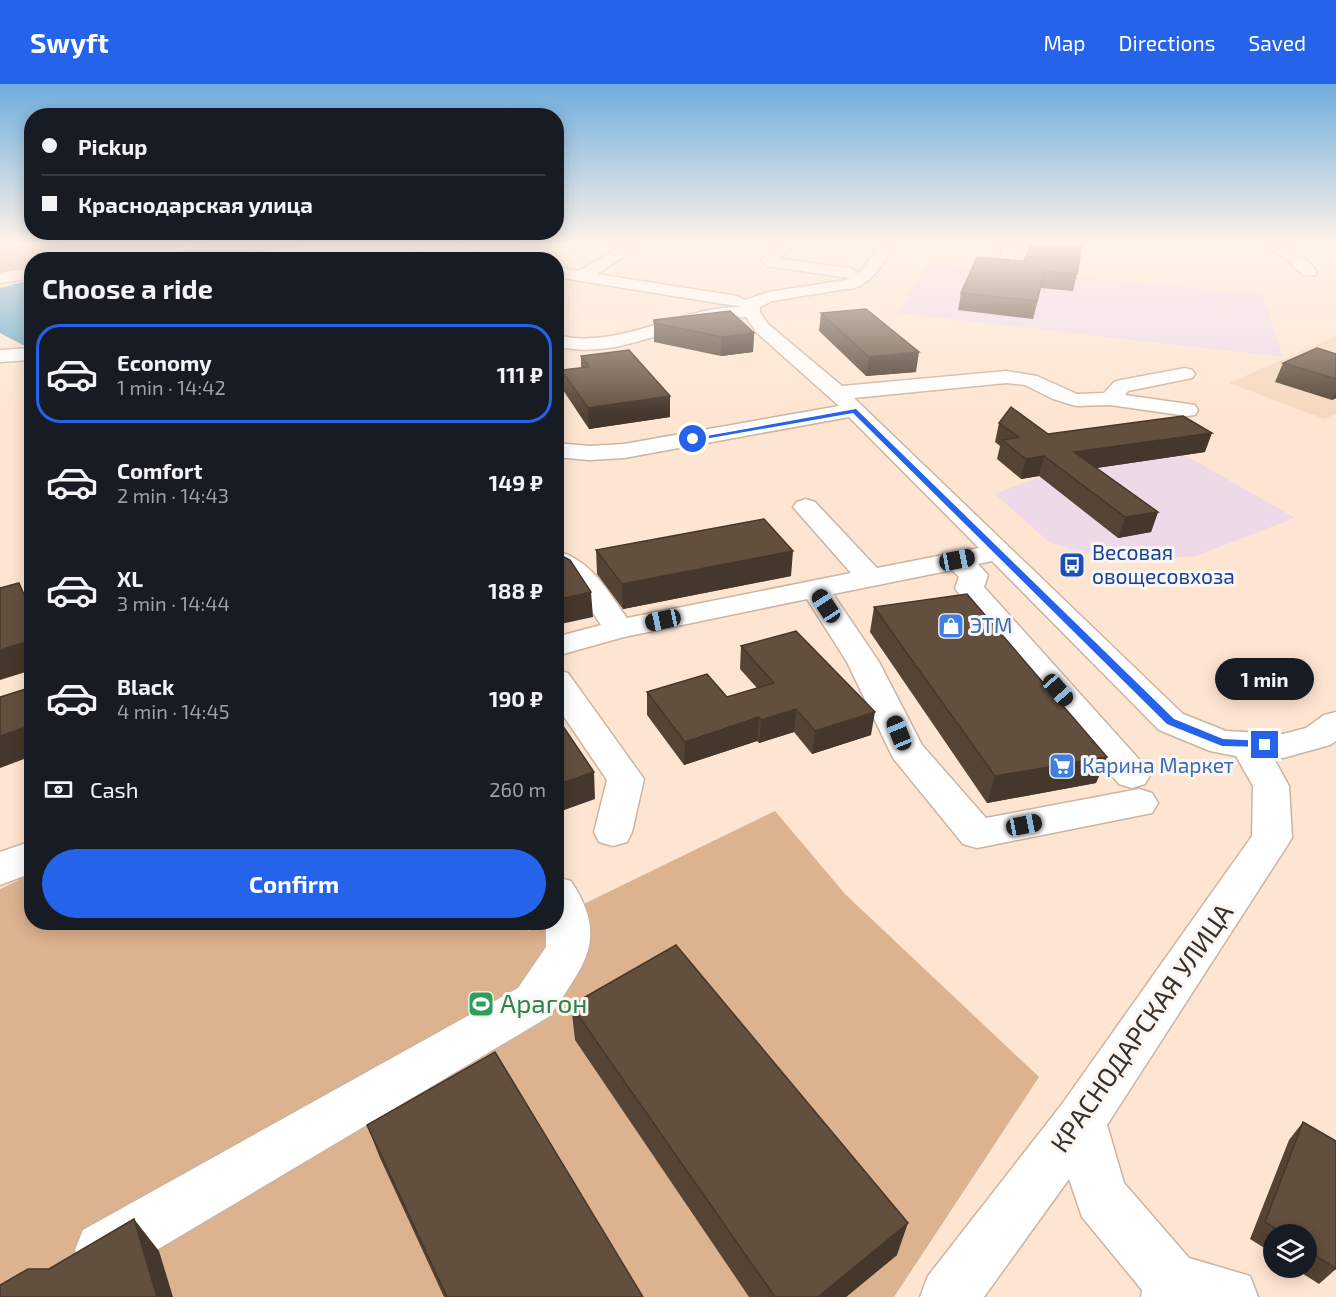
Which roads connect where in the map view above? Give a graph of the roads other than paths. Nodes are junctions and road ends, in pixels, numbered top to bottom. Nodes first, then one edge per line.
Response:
1 (712, 301) edge
2 (762, 301) edge
3 (751, 308) junction
4 (564, 343) edge
5 (24, 354) edge
6 (0, 356) edge
7 (1185, 374) dead end
8 (837, 393) junction
9 (1110, 399) junction
10 (854, 410) junction
11 (1187, 410) dead end
12 (877, 433) junction
13 (849, 436) dead end
14 (564, 451) edge
15 (806, 507) dead end
16 (998, 552) junction
17 (957, 560) junction
18 (564, 565) edge
19 (870, 577) junction
20 (814, 588) junction
21 (619, 629) junction
22 (564, 645) edge
23 (564, 691) edge
24 (1330, 735) edge
25 (1248, 744) junction
26 (613, 832) dead end
27 (24, 859) edge
28 (0, 869) edge
29 (564, 905) edge
30 (1080, 1121) junction
31 (62, 1274) edge
32 (1171, 1290) edge
33 (949, 1297) edge
34 (1229, 1297) edge

1 - 3 street
2 - 3 street
3 - 4 street
3 - 8 street
5 - 6 street
7 - 9 street
8 - 9 street
8 - 10 street
9 - 11 street
10 - 12 street
10 - 14 street
12 - 13 street
12 - 16 street
15 - 19 street
16 - 17 street
16 - 25 street
17 - 19 street
17 - 20 street
18 - 21 street
19 - 20 street
20 - 21 street
21 - 22 street
23 - 26 street
24 - 25 street
25 - 30 street, КРАСНОДАРСКАЯ УЛИЦА
27 - 28 street
29 - 31 street
30 - 32 street
30 - 33 street, КРАСНОДАРСКАЯ УЛИЦА
32 - 34 street

